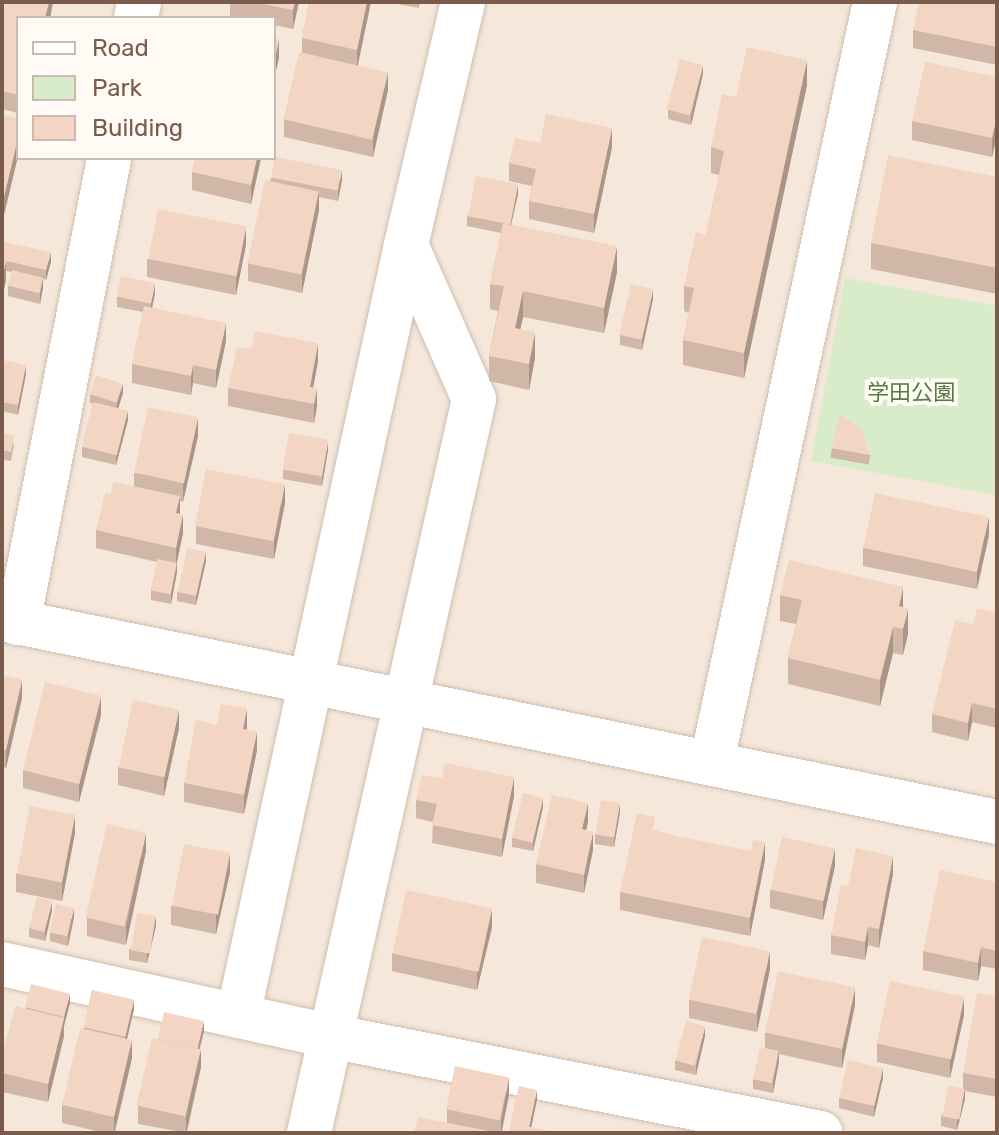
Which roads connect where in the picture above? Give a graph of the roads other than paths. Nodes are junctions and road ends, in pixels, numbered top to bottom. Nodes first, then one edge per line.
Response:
1 (463, 2) edge
2 (875, 2) edge
3 (109, 160) edge
4 (406, 245) junction
5 (10, 621) edge
6 (309, 684) junction
7 (402, 703) junction
8 (712, 761) junction
9 (997, 822) edge
10 (2, 964) edge
11 (238, 1016) junction
12 (330, 1036) junction
13 (309, 1133) edge
14 (821, 1133) edge

1 - 4 street
2 - 8 street
3 - 5 street
4 - 6 street
4 - 7 street
5 - 6 street
6 - 7 street
6 - 11 street
7 - 8 street
7 - 12 street
8 - 9 street
10 - 11 street
11 - 12 street
12 - 13 street
12 - 14 street

